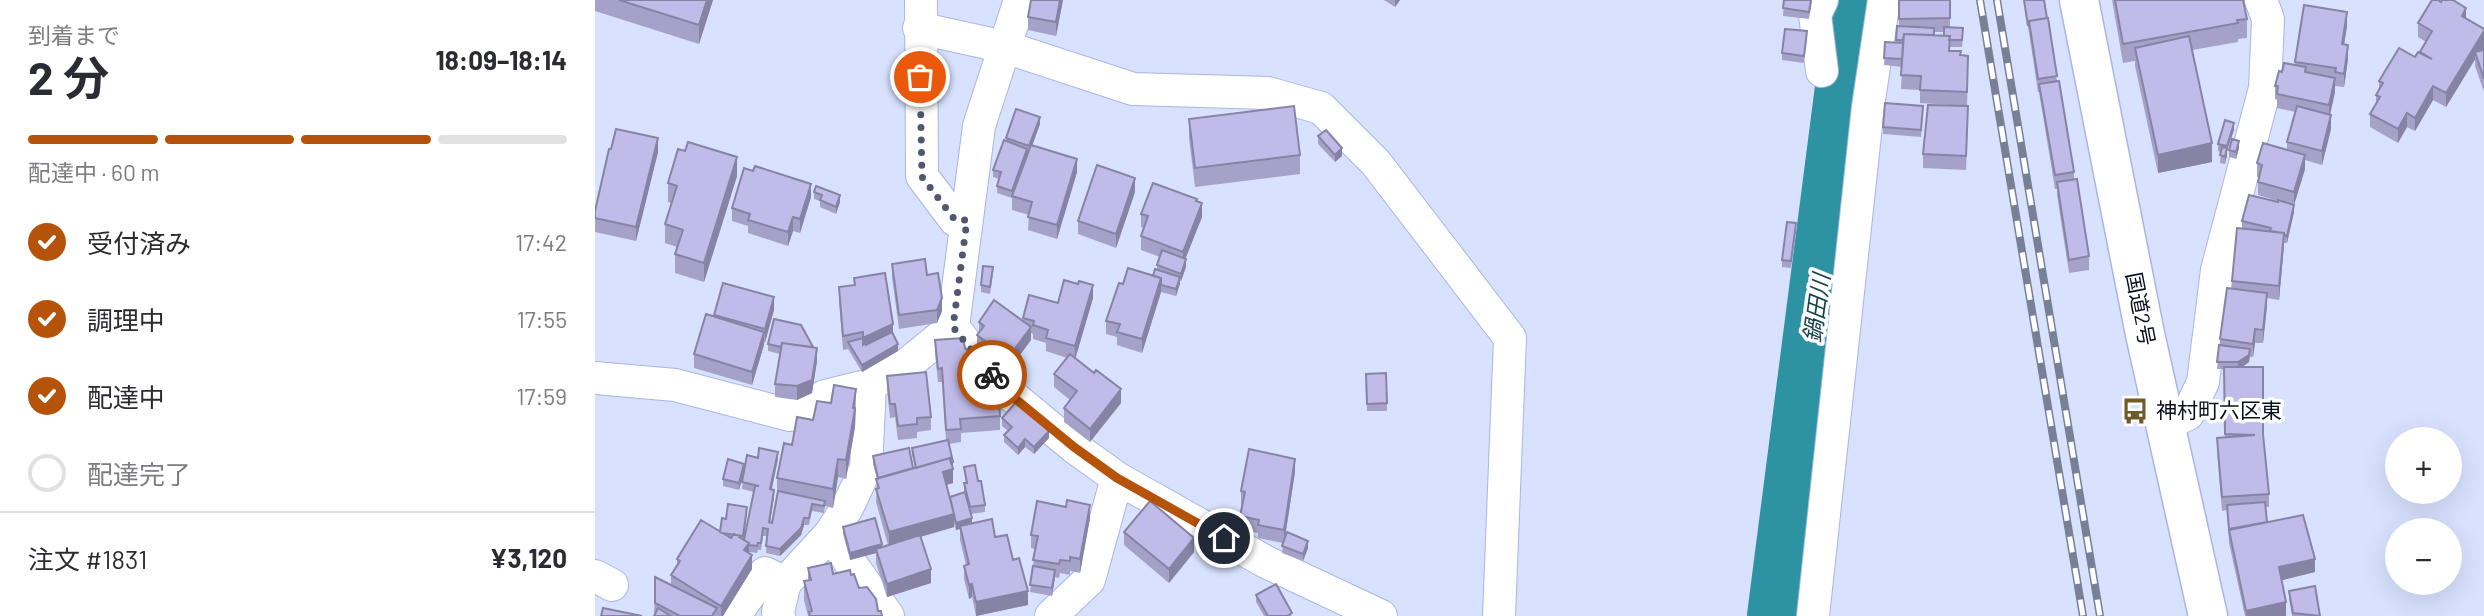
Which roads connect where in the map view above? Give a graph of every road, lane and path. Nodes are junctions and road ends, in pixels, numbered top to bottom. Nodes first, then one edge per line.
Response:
1 (1020, 0) edge
2 (1822, 0) edge
3 (1884, 0) edge
4 (2079, 0) edge
5 (2261, 0) edge
6 (920, 14) edge
7 (1005, 47) junction
8 (1822, 71) dead end
9 (967, 220) junction
10 (953, 327) junction
11 (595, 378) edge
12 (870, 385) junction
13 (2165, 425) junction
14 (1117, 478) junction
15 (830, 534) junction
16 (785, 583) junction
17 (734, 616) edge
18 (779, 616) edge
19 (888, 616) edge
20 (1051, 616) edge
21 (1381, 616) edge
22 (1499, 616) edge
23 (1813, 616) edge
24 (2208, 616) edge

1 - 7 street
2 - 8 street
3 - 23 street
4 - 13 highway, 国道2号
5 - 13 street
6 - 7 street
6 - 9 street
7 - 9 street
7 - 22 street
9 - 10 street
10 - 12 street
10 - 14 street
11 - 12 street
12 - 15 street
13 - 24 highway, 国道2号
14 - 20 street
14 - 21 street
15 - 16 street
15 - 19 street
16 - 17 street
16 - 18 street

